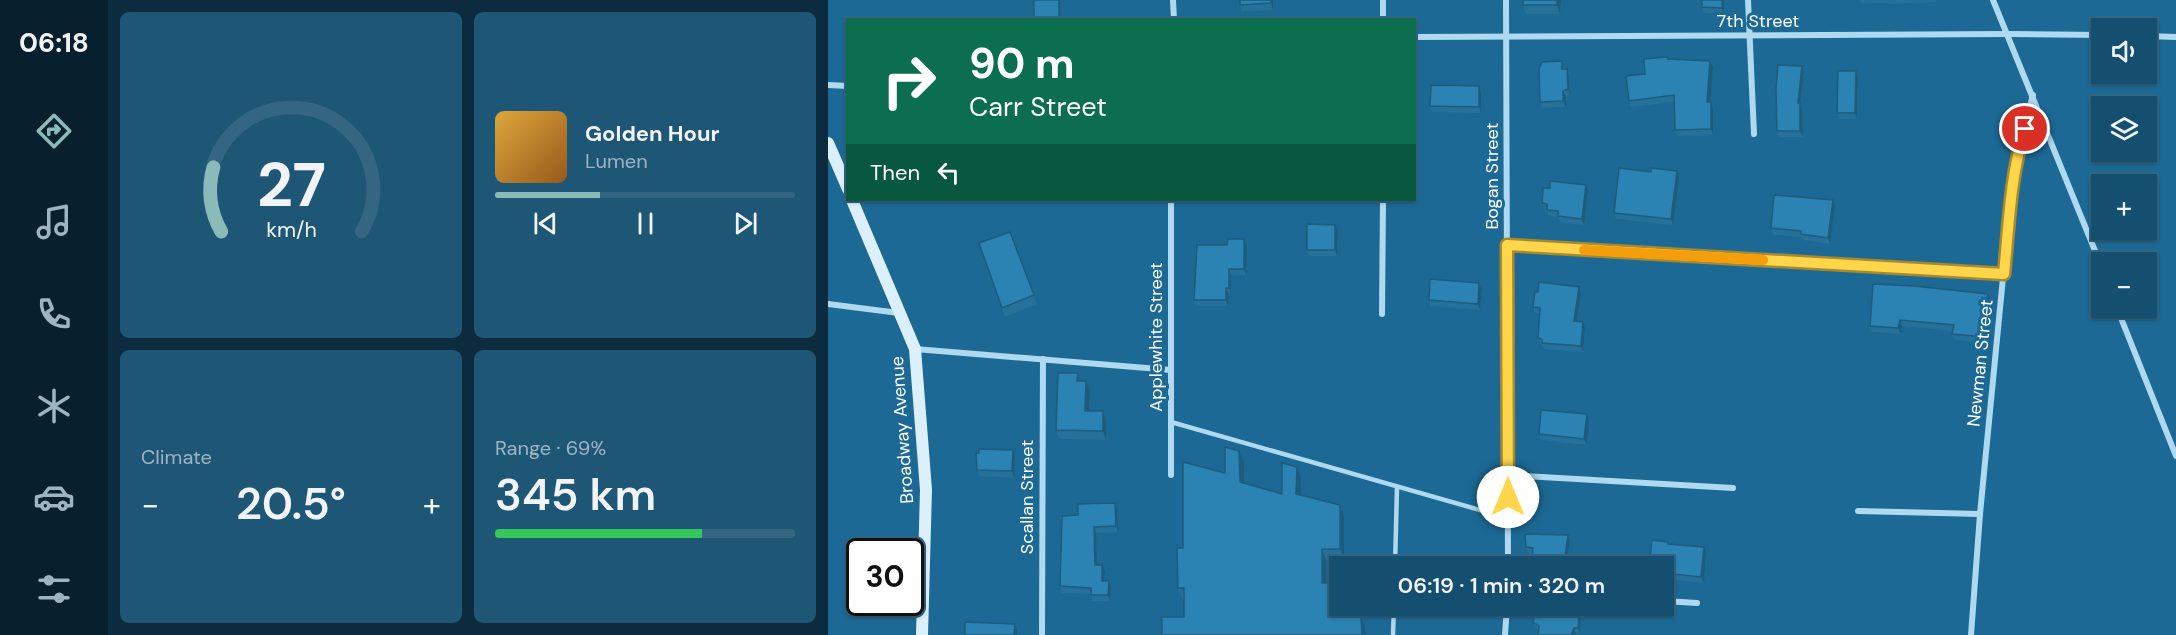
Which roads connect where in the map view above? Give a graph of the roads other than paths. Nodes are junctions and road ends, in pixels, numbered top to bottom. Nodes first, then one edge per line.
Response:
1 (1173, 0) edge
2 (1383, 0) edge
3 (1506, 0) edge
4 (1748, 0) edge
5 (1993, 0) edge
6 (1174, 18) edge
7 (1383, 18) edge
8 (2008, 34) junction
9 (2091, 35) edge
10 (1750, 36) junction
11 (2157, 36) edge
12 (1416, 37) edge
13 (1506, 37) junction
14 (2176, 37) edge
15 (828, 85) edge
16 (846, 86) edge
17 (2033, 95) junction
18 (1754, 134) dead end
19 (828, 143) edge
20 (846, 184) edge
21 (852, 201) edge
22 (1171, 201) edge
23 (1383, 201) edge
24 (1507, 245) junction
25 (2096, 252) edge
26 (2004, 274) junction
27 (828, 304) edge
28 (900, 313) junction
29 (1382, 314) dead end
30 (2121, 318) edge
31 (915, 349) junction
32 (1043, 360) junction
33 (1171, 370) junction
34 (1171, 422) junction
35 (2176, 456) edge
36 (1171, 474) dead end
37 (1508, 475) junction
38 (1397, 487) junction
39 (1733, 488) dead end
40 (1858, 511) dead end
41 (1980, 514) junction
42 (1508, 519) junction
43 (1395, 556) edge
44 (1508, 556) edge
45 (1674, 602) edge
46 (1697, 603) dead end
47 (1394, 616) edge
48 (1506, 616) edge
49 (922, 635) edge
50 (1042, 635) edge
51 (1394, 635) edge
52 (1505, 635) edge
53 (1971, 635) edge

1 - 6 street
2 - 7 street
3 - 13 street, Bogan Street
4 - 10 street
5 - 8 street
8 - 9 street, 7th Street
8 - 10 street, 7th Street
8 - 17 street
10 - 13 street, 7th Street
10 - 18 street
11 - 14 street
12 - 13 street, 7th Street
13 - 24 street, Bogan Street
15 - 16 street
17 - 25 street
17 - 26 street, Newman Street
19 - 20 main road
21 - 28 main road, Broadway Avenue
22 - 33 street, Applewhite Street
23 - 29 street
24 - 26 street
24 - 37 street, Bogan Street
26 - 41 street, Newman Street
27 - 28 street
28 - 31 main road, Broadway Avenue
30 - 35 street
31 - 32 street
31 - 49 main road, Broadway Avenue
32 - 33 street
32 - 50 street, Scallan Street
33 - 34 street, Applewhite Street
34 - 36 street, Applewhite Street
34 - 38 lane
37 - 39 street
37 - 42 street, Bogan Street
38 - 42 lane
38 - 43 lane
40 - 41 street
41 - 53 street, Newman Street
42 - 44 street, Bogan Street
45 - 46 street
47 - 51 lane
48 - 52 street

